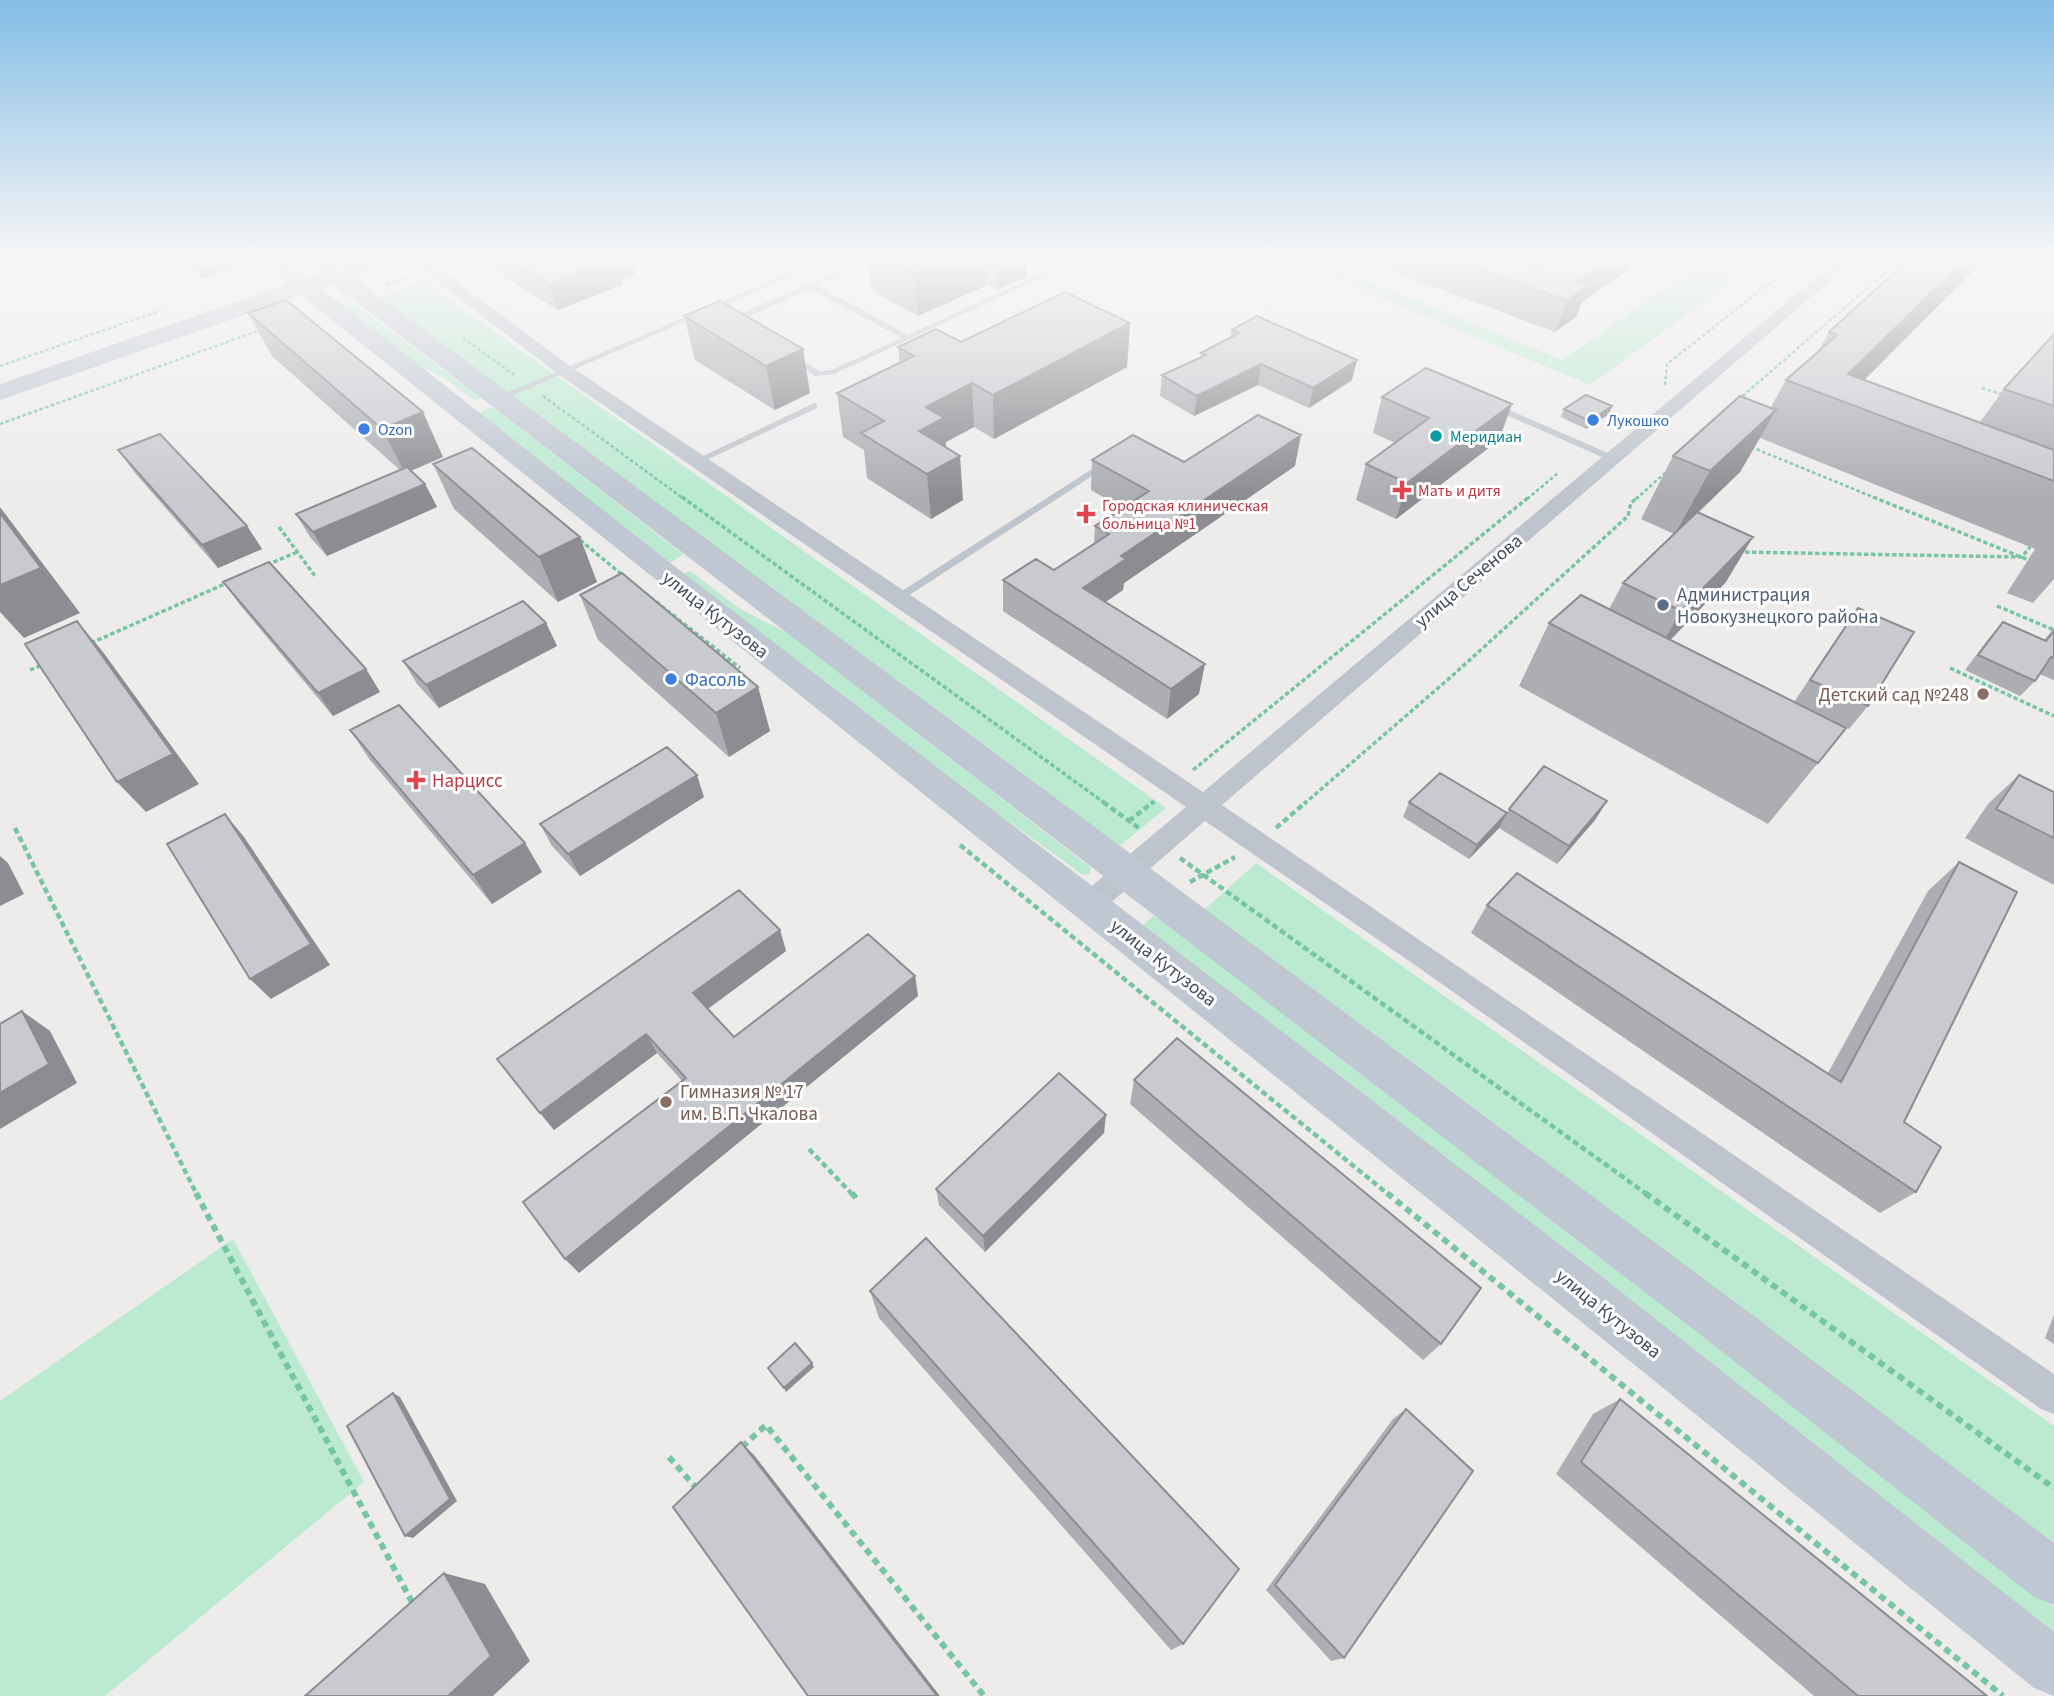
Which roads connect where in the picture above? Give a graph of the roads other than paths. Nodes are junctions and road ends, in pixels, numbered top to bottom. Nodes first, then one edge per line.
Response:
1 (145, 338) edge
2 (393, 338) edge
3 (417, 338) edge
4 (521, 338) edge
5 (640, 338) edge
6 (908, 338) edge
7 (1755, 338) edge
8 (789, 356) edge
9 (564, 370) junction
10 (0, 392) edge
11 (496, 399) junction
12 (1489, 404) edge
13 (814, 406) dead end
14 (1612, 458) junction
15 (697, 461) junction
16 (1103, 465) edge
17 (898, 598) junction
18 (1205, 807) junction
19 (1151, 872) junction
20 (1090, 904) junction
21 (2054, 1395) edge
22 (2054, 1577) edge
23 (2054, 1668) edge

1 - 10 main road
2 - 20 main road, улица Кутузова
3 - 11 main road, улица Кутузова
4 - 9 street
5 - 9 lane
6 - 8 lane
7 - 14 street, улица Сеченова
9 - 11 lane
9 - 15 street
11 - 19 main road, улица Кутузова
12 - 14 lane
13 - 15 lane
14 - 18 street, улица Сеченова
15 - 17 street
16 - 17 lane
17 - 18 street
18 - 19 street, улица Сеченова
18 - 21 street
19 - 20 street, улица Сеченова
19 - 22 main road, улица Кутузова
20 - 23 main road, улица Кутузова

